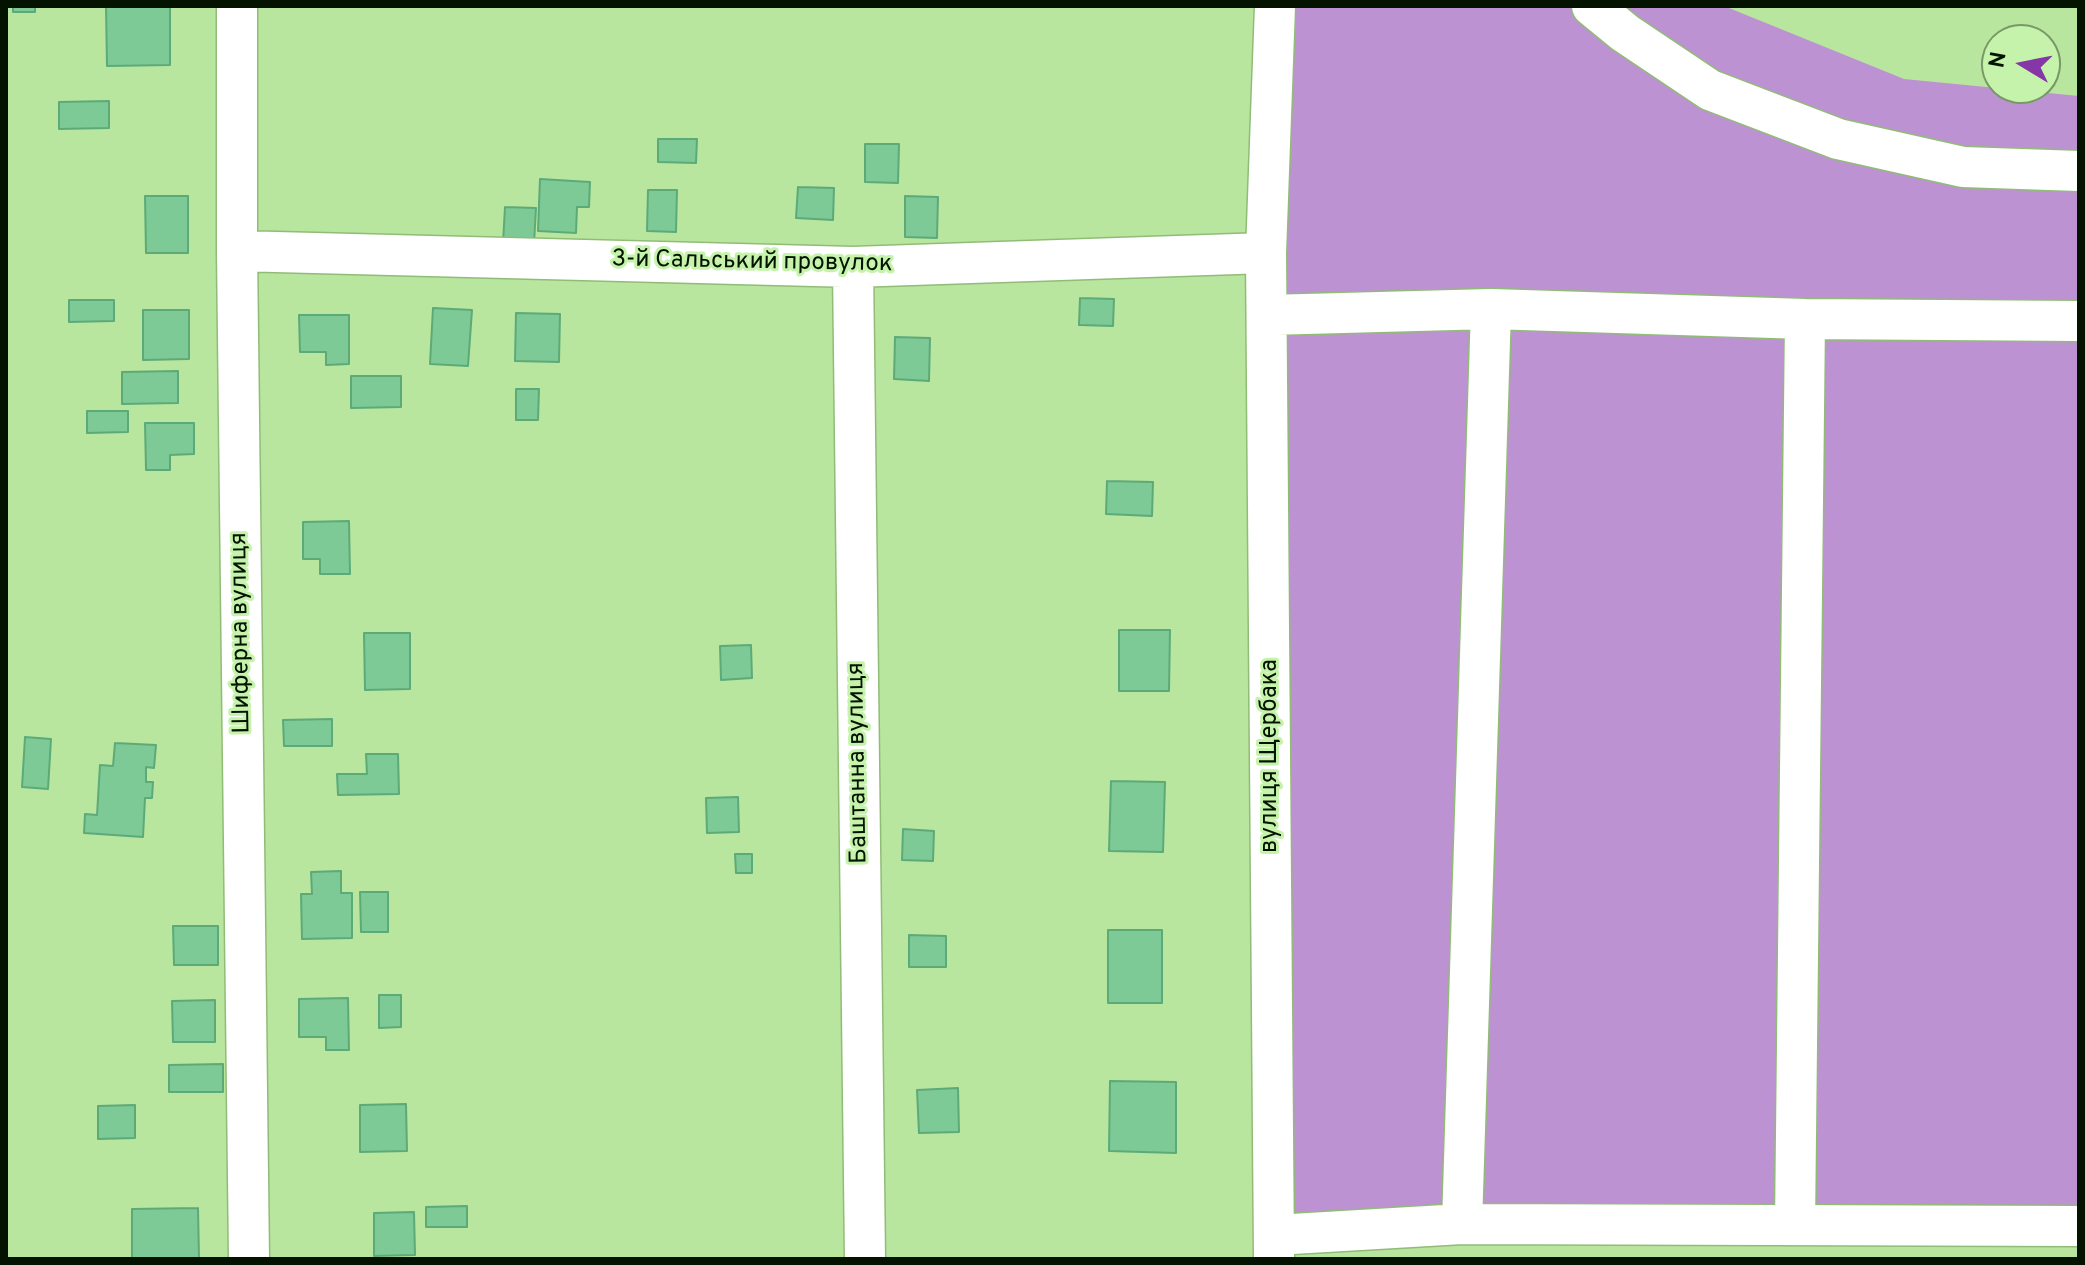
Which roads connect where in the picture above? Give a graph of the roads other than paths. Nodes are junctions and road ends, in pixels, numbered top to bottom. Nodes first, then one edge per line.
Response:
1 (237, 6) edge
2 (1275, 6) edge
3 (1592, 6) edge
4 (2079, 171) edge
5 (237, 251) junction
6 (1266, 253) junction
7 (853, 267) junction
8 (1491, 309) junction
9 (1268, 315) junction
10 (1805, 319) junction
11 (2079, 321) edge
12 (1462, 1224) junction
13 (1795, 1225) junction
14 (2079, 1226) edge
15 (1274, 1247) edge
16 (249, 1259) edge
17 (865, 1259) edge

1 - 5 street, Шиферна вулиця
2 - 6 street, вулиця Щербака
3 - 4 street
5 - 7 street, 3-й Сальський провулок
5 - 16 street, Шиферна вулиця
6 - 7 street, 3-й Сальський провулок
6 - 9 street, вулиця Щербака
7 - 17 street, Баштанна вулиця
8 - 9 street
8 - 10 street
8 - 12 street
9 - 15 street, вулиця Щербака
10 - 11 street
10 - 13 street
12 - 13 street
12 - 15 street
13 - 14 street

